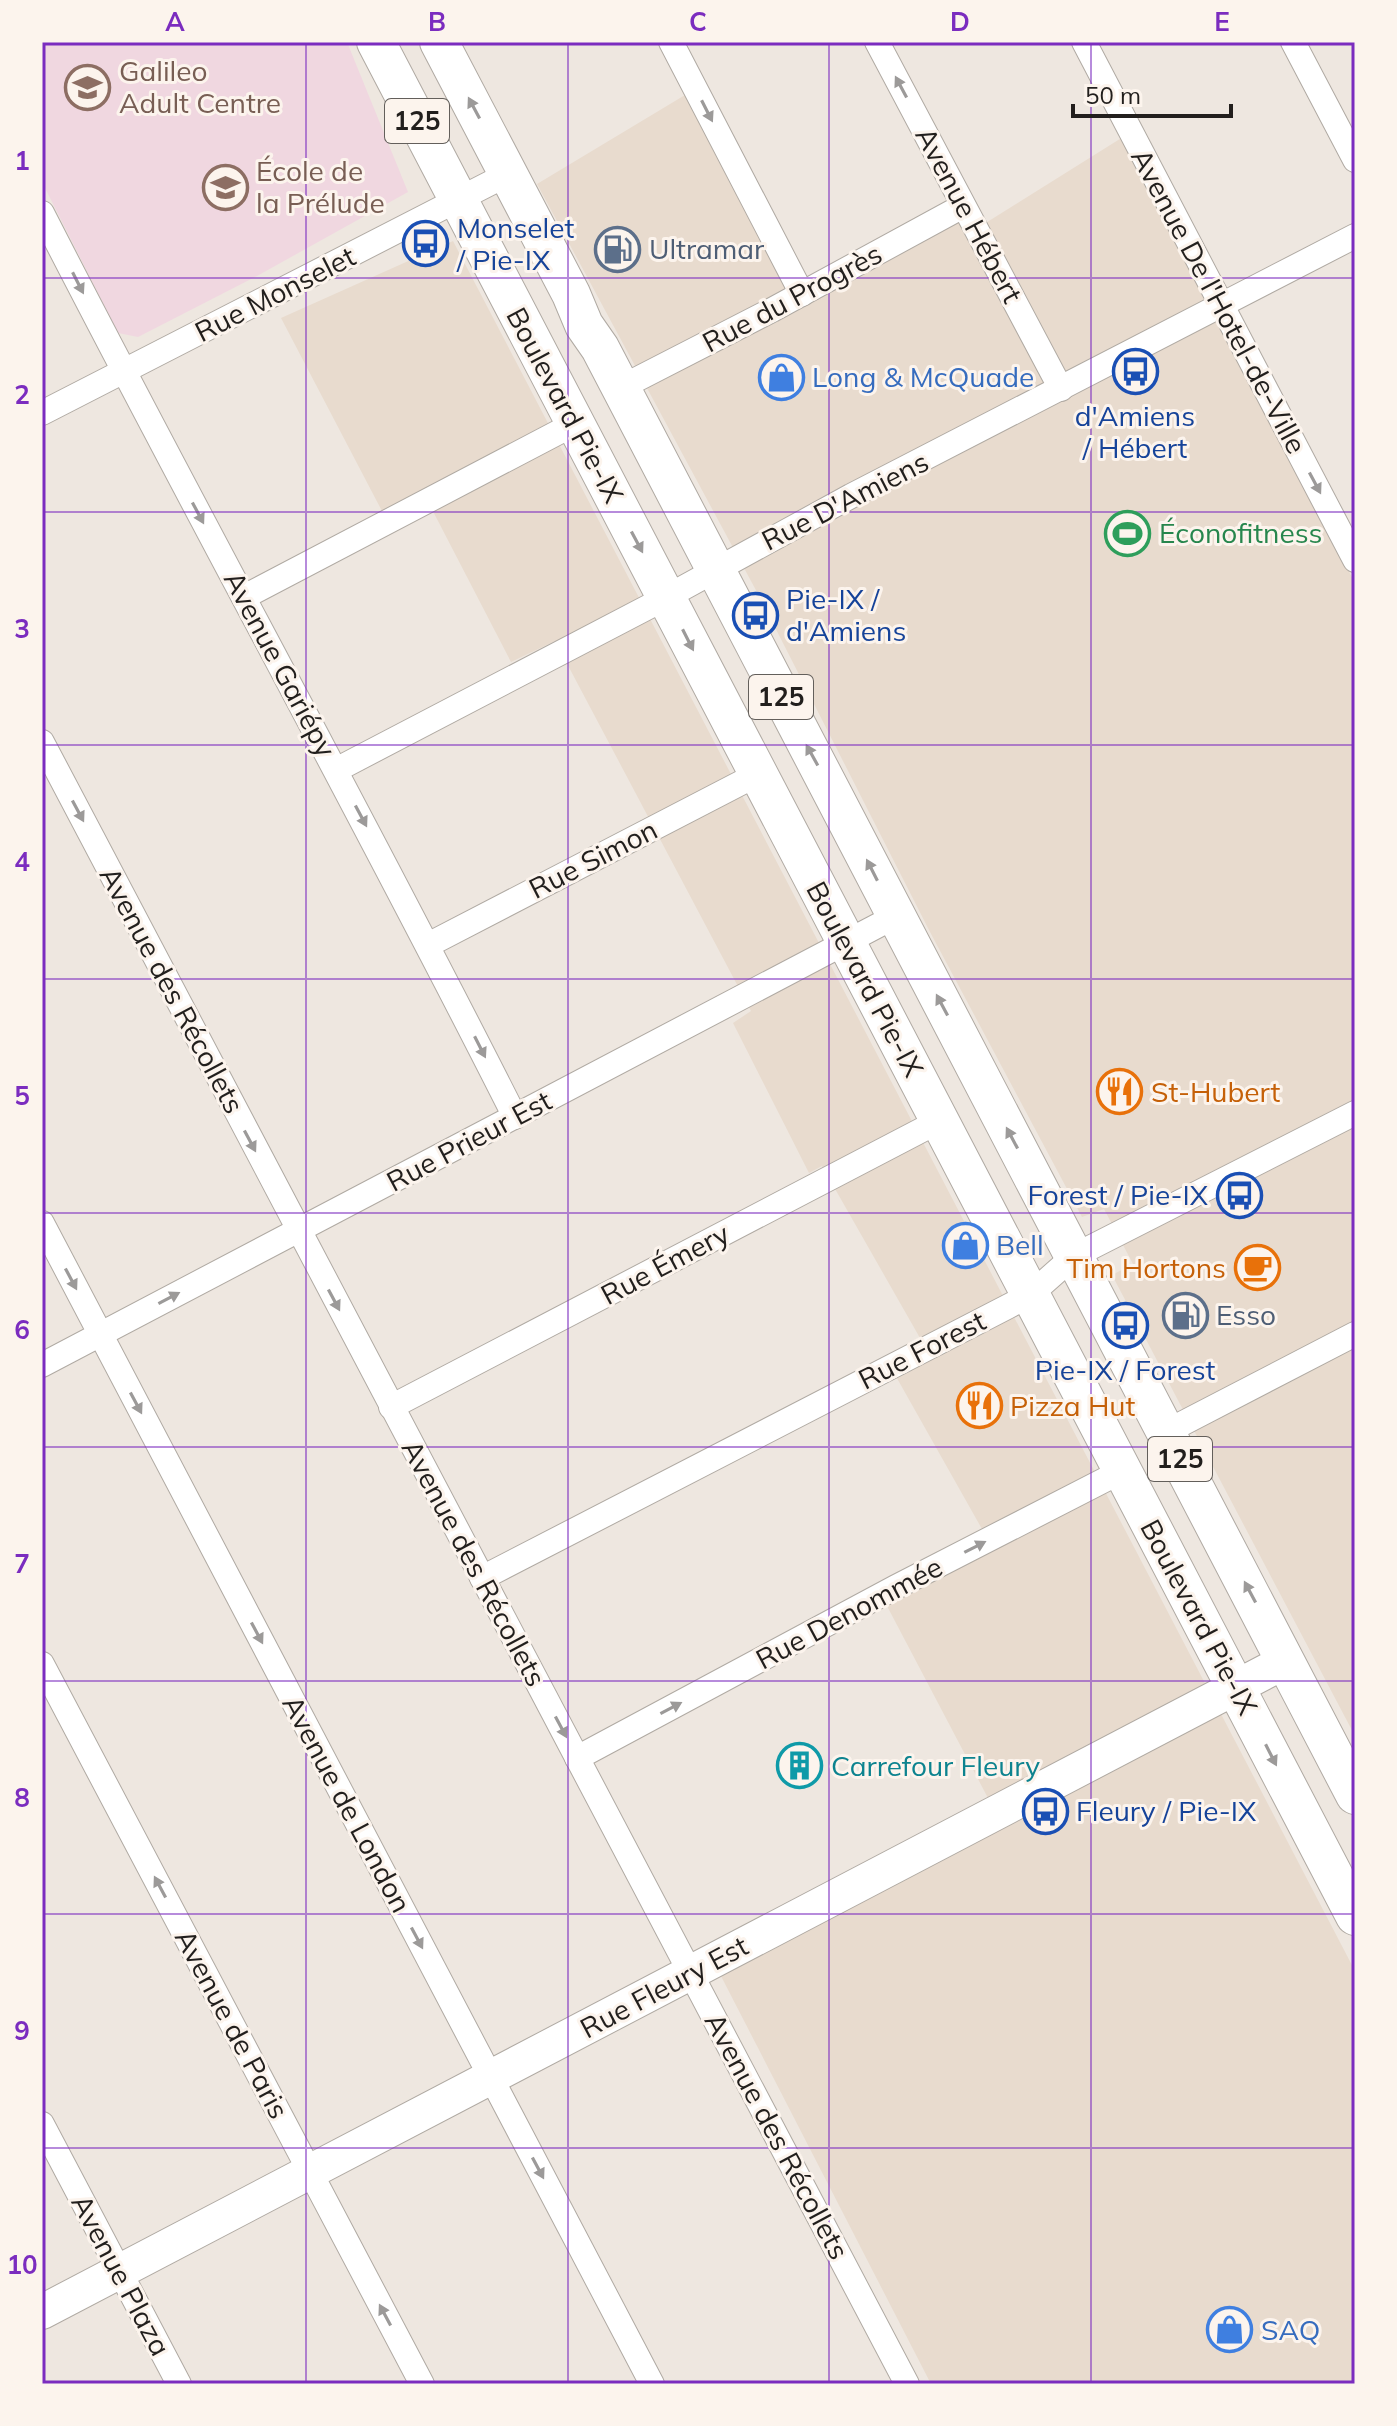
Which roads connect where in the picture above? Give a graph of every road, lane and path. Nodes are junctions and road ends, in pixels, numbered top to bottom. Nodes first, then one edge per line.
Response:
1 (376, 42) edge
2 (439, 42) edge
3 (671, 42) edge
4 (877, 42) edge
5 (1084, 42) edge
6 (1293, 42) edge
7 (1355, 160) edge
8 (508, 174) junction
9 (458, 200) junction
10 (963, 206) junction
11 (42, 213) edge
12 (1355, 236) edge
13 (802, 294) junction
14 (1221, 304) junction
15 (123, 372) junction
16 (620, 388) junction
17 (1061, 389) junction
18 (42, 413) edge
19 (574, 424) junction
20 (1355, 560) edge
21 (715, 570) junction
22 (244, 597) junction
23 (666, 597) junction
24 (42, 742) edge
25 (336, 770) junction
26 (758, 774) junction
27 (896, 916) junction
28 (847, 942) junction
29 (428, 945) junction
30 (1355, 1113) edge
31 (515, 1117) junction
32 (939, 1121) junction
33 (42, 1223) edge
34 (297, 1231) junction
35 (1074, 1256) junction
36 (1030, 1295) junction
37 (100, 1334) junction
38 (1355, 1334) edge
39 (42, 1365) edge
40 (391, 1407) junction
41 (1166, 1432) junction
42 (1122, 1471) junction
43 (482, 1578) junction
44 (1286, 1661) junction
45 (42, 1664) edge
46 (1235, 1686) junction
47 (577, 1758) junction
48 (1352, 1783) edge
49 (1355, 1916) edge
50 (691, 1972) junction
51 (491, 2078) junction
52 (42, 2124) edge
53 (310, 2172) junction
54 (120, 2272) junction
55 (42, 2312) edge
56 (179, 2384) edge
57 (422, 2384) edge
58 (652, 2384) edge
59 (907, 2384) edge

1 - 9 main road, Boulevard Pie-IX / 125
8 -> 2 main road, Boulevard Pie-IX / 125
3 -> 13 street
10 -> 4 street, Avenue Hébert
5 - 14 street, Avenue De l'Hotel-de-Ville
6 - 7 street
8 - 9 street, Rue Monselet
8 - 16 main road, Boulevard Pie-IX / 125
9 - 15 street, Rue Monselet
9 - 19 main road, Boulevard Pie-IX / 125
10 - 13 street, Rue du Progrès
10 - 17 street, Avenue Hébert
11 -> 15 street, Avenue Gariépy
12 - 14 street, Rue D'Amiens
13 - 16 street, Rue du Progrès
14 - 17 street, Rue D'Amiens
14 -> 20 street, Avenue De l'Hotel-de-Ville
15 - 18 street, Rue Monselet
15 -> 22 street, Avenue Gariépy
16 - 21 main road, Boulevard Pie-IX / 125
17 - 21 street, Rue D'Amiens
19 - 22 street
19 -> 23 main road, Boulevard Pie-IX / 125
21 - 23 street, Rue D'Amiens
27 -> 21 main road, Boulevard Pie-IX / 125
22 - 25 street, Avenue Gariépy
23 - 25 street, Rue D'Amiens
23 -> 26 main road, Boulevard Pie-IX / 125
24 -> 34 street, Avenue des Récollets
25 -> 29 street, Avenue Gariépy
26 - 28 main road, Boulevard Pie-IX / 125
26 - 29 street, Rue Simon
27 - 28 street, Rue Prieur Est
35 -> 27 main road, Boulevard Pie-IX / 125
28 - 31 street, Rue Prieur Est
28 - 32 main road, Boulevard Pie-IX / 125
29 -> 31 street, Avenue Gariépy
30 - 35 street, Rue Forest
31 - 34 street, Rue Prieur Est
32 - 36 main road, Boulevard Pie-IX / 125
32 - 40 street, Rue Émery
33 -> 37 street, Avenue de London
37 -> 34 street, Rue Prieur Est
34 -> 40 street, Avenue des Récollets
35 - 36 street, Rue Forest
35 - 41 main road, Boulevard Pie-IX / 125
36 - 42 main road, Boulevard Pie-IX / 125
36 - 43 street, Rue Forest
37 - 39 street, Rue Prieur Est
37 -> 51 street, Avenue de London
38 - 41 street
40 - 43 street, Avenue des Récollets
44 -> 41 main road, Boulevard Pie-IX / 125
42 - 46 main road, Boulevard Pie-IX / 125
47 -> 42 street, Rue Denommée
43 -> 47 street, Avenue des Récollets
44 - 46 street, Rue Fleury Est
44 - 48 main road, Boulevard Pie-IX / 125
53 -> 45 street, Avenue de Paris
46 -> 49 main road, Boulevard Pie-IX / 125
46 - 50 street, Rue Fleury Est
47 - 50 street, Avenue des Récollets
50 - 51 street, Rue Fleury Est
50 - 59 street, Avenue des Récollets
51 - 53 street, Rue Fleury Est
51 -> 58 street, Avenue de London
52 - 54 street, Avenue Plaza
53 - 54 street, Rue Fleury Est
57 -> 53 street, Avenue de Paris
54 - 55 street, Rue Fleury Est
54 - 56 street, Avenue Plaza

